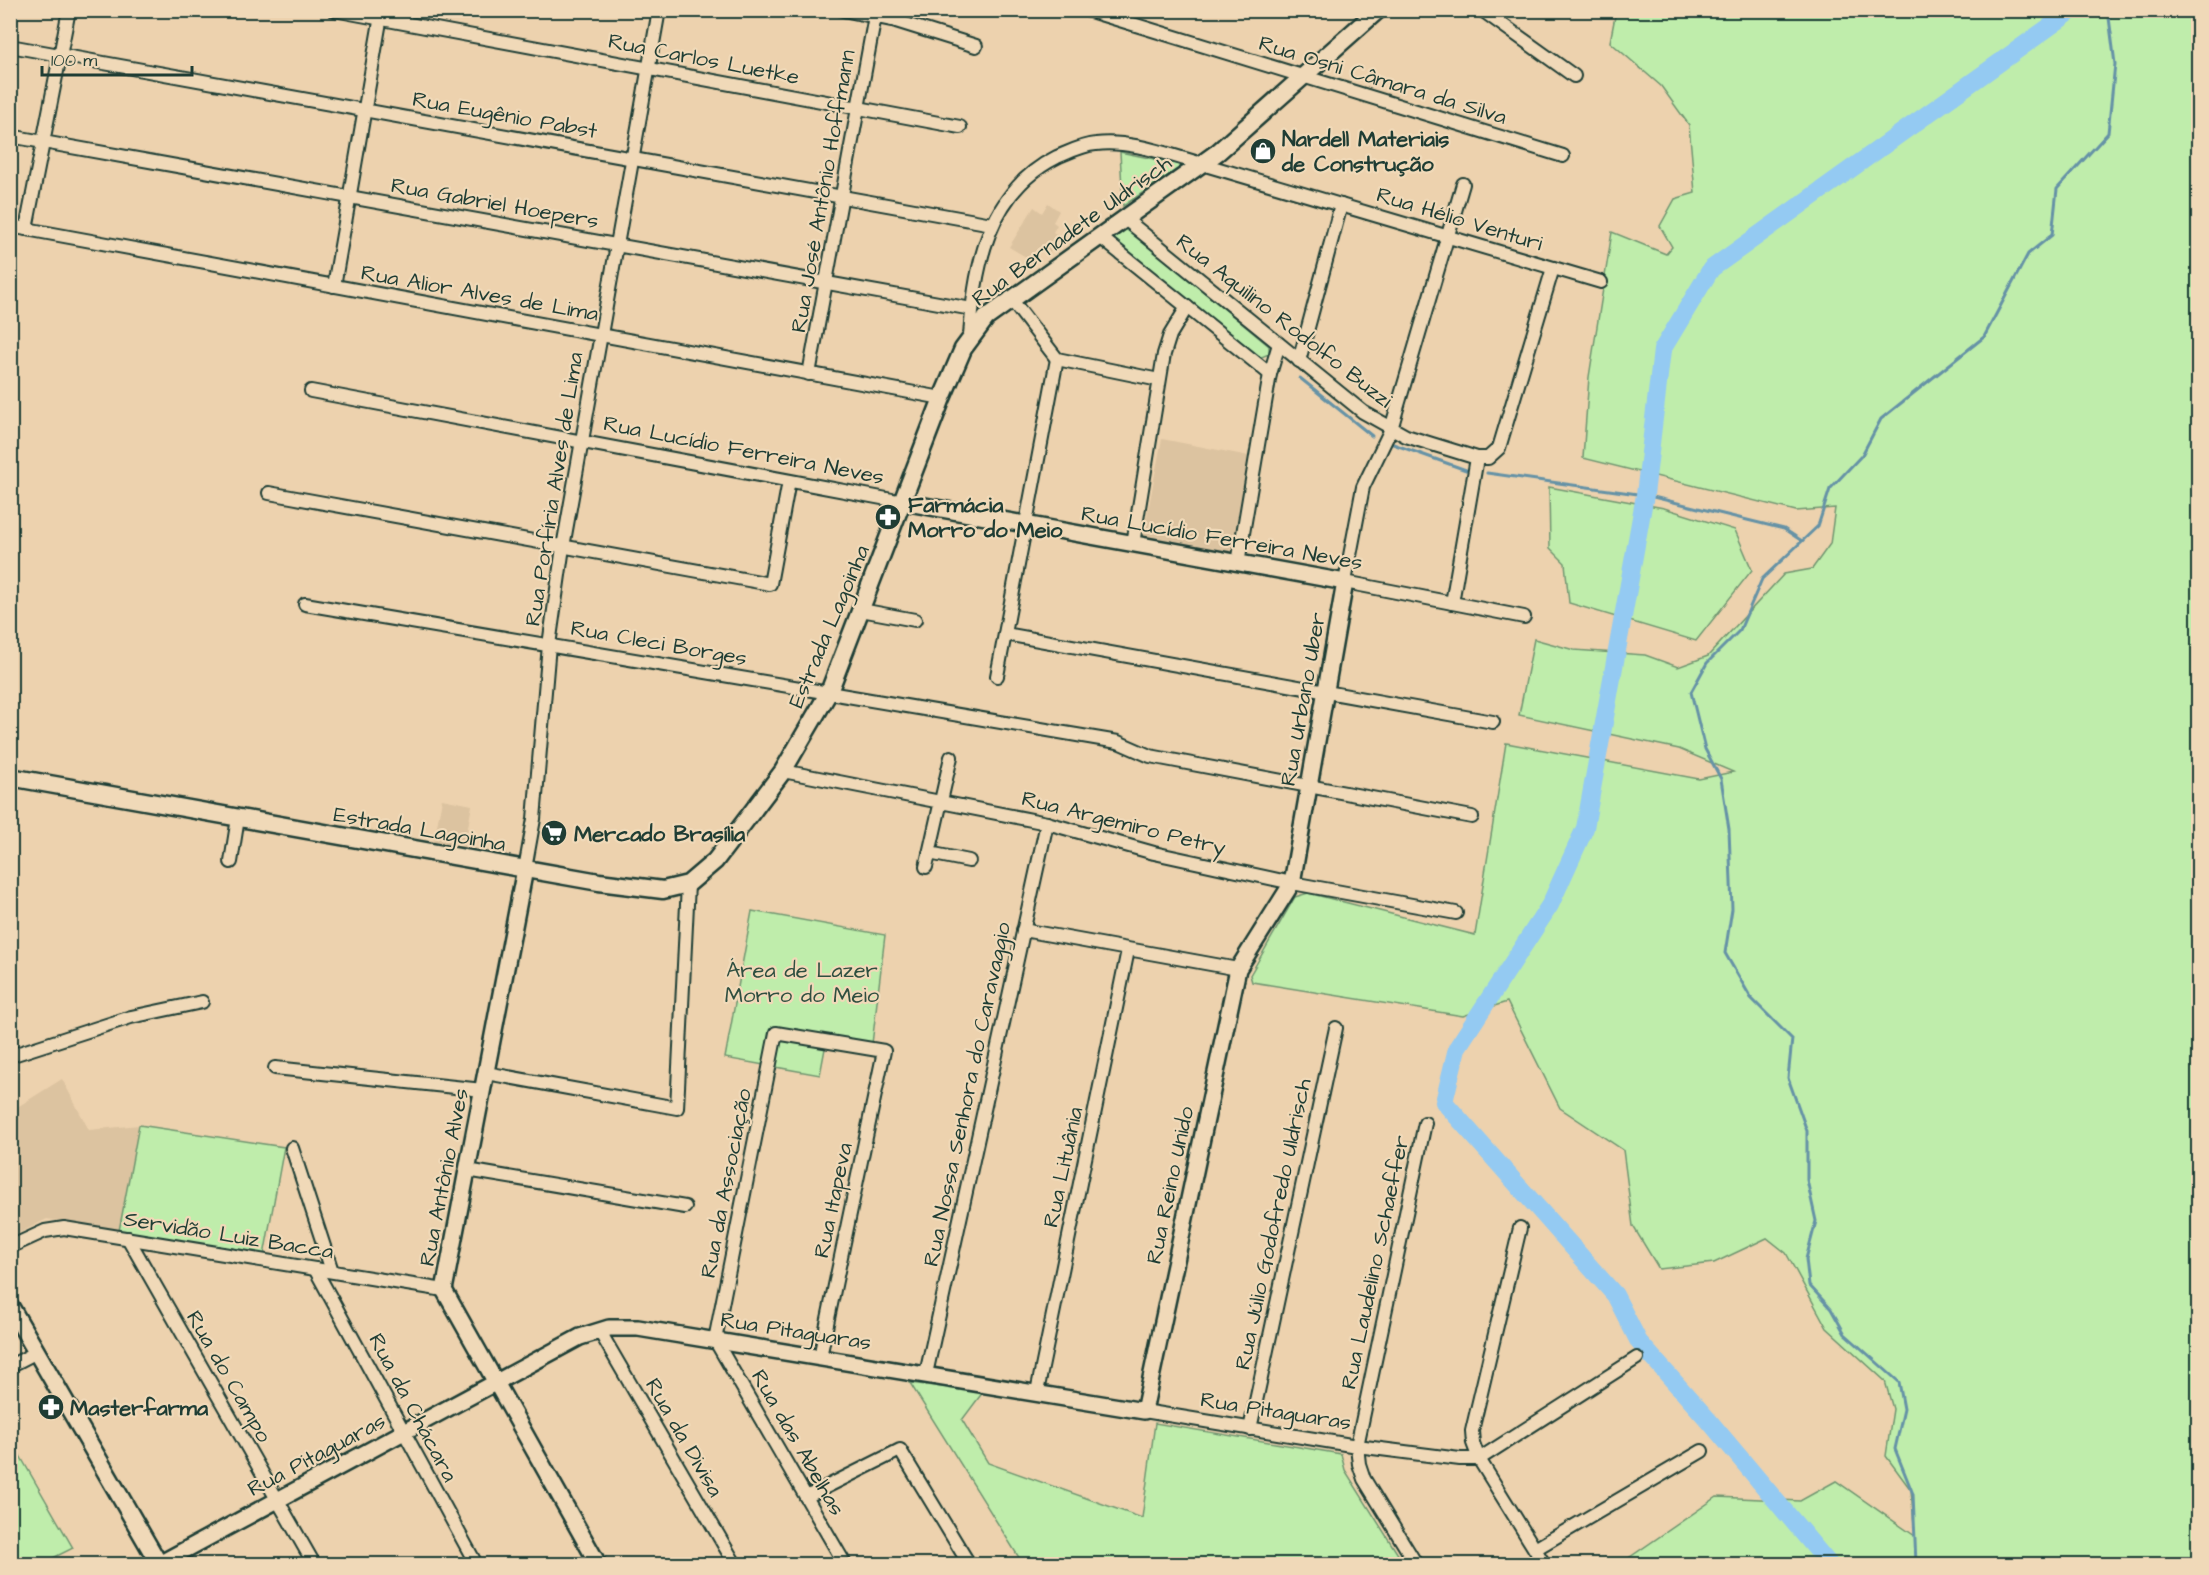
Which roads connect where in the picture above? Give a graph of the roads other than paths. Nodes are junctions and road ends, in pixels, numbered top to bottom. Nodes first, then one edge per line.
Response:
1 (69, 10) edge
2 (334, 10) edge
3 (659, 10) edge
4 (843, 10) edge
5 (1087, 10) edge
6 (1378, 10) edge
7 (1482, 10) edge
8 (1108, 14) edge
9 (381, 15) edge
10 (875, 16) junction
11 (10, 46) edge
12 (976, 46) dead end
13 (60, 55) junction
14 (648, 69) junction
15 (1574, 76) dead end
16 (1303, 77) junction
17 (859, 108) junction
18 (365, 110) junction
19 (960, 127) dead end
20 (10, 136) edge
21 (43, 142) junction
22 (1563, 156) dead end
23 (632, 159) junction
24 (1202, 164) junction
25 (1463, 184) dead end
26 (350, 197) junction
27 (842, 197) junction
28 (1341, 205) junction
29 (1124, 218) junction
30 (992, 224) junction
31 (10, 226) edge
32 (26, 229) junction
33 (1099, 236) junction
34 (1447, 237) junction
35 (616, 245) junction
36 (1553, 268) junction
37 (1601, 282) dead end
38 (826, 283) junction
39 (334, 286) junction
40 (1010, 298) junction
41 (1187, 307) junction
42 (972, 309) junction
43 (600, 335) junction
44 (970, 337) junction
45 (1279, 344) junction
46 (1057, 359) junction
47 (1299, 361) junction
48 (809, 374) junction
49 (1270, 374) junction
50 (1159, 380) junction
51 (311, 391) dead end
52 (942, 398) junction
53 (1391, 429) junction
54 (581, 442) junction
55 (1477, 458) junction
56 (789, 480) junction
57 (268, 494) dead end
58 (903, 502) junction
59 (1025, 524) junction
60 (1132, 543) junction
61 (563, 547) junction
62 (1238, 563) junction
63 (1345, 582) junction
64 (1452, 603) junction
65 (305, 604) dead end
66 (861, 610) junction
67 (1524, 617) dead end
68 (915, 620) dead end
69 (1005, 634) junction
70 (549, 645) junction
71 (997, 676) dead end
72 (828, 692) junction
73 (1326, 692) junction
74 (1493, 722) dead end
75 (951, 757) dead end
76 (783, 771) junction
77 (10, 777) edge
78 (1309, 786) junction
79 (941, 802) junction
80 (1472, 817) dead end
81 (238, 818) junction
82 (1047, 823) junction
83 (929, 854) junction
84 (969, 861) dead end
85 (231, 862) dead end
86 (926, 867) dead end
87 (525, 869) junction
88 (1292, 883) junction
89 (688, 884) junction
90 (1456, 913) dead end
91 (1023, 930) junction
92 (1128, 950) junction
93 (1238, 969) junction
94 (201, 1002) dead end
95 (1336, 1028) dead end
96 (776, 1033) joint
97 (10, 1056) edge
98 (275, 1068) dead end
99 (486, 1074) junction
100 (483, 1090) junction
101 (1425, 1123) dead end
102 (292, 1148) dead end
103 (467, 1170) junction
104 (685, 1207) dead end
105 (1520, 1228) dead end
106 (128, 1238) junction
107 (10, 1247) edge
108 (315, 1269) junction
109 (332, 1271) junction
110 (444, 1290) junction
111 (10, 1306) edge
112 (599, 1330) junction
113 (715, 1341) junction
114 (37, 1352) junction
115 (820, 1357) junction
116 (1637, 1358) dead end
117 (10, 1366) edge
118 (926, 1374) junction
119 (496, 1382) junction
120 (1037, 1392) junction
121 (1144, 1411) junction
122 (1250, 1429) junction
123 (403, 1432) junction
124 (1357, 1446) junction
125 (1702, 1451) dead end
126 (1479, 1459) junction
127 (806, 1497) junction
128 (277, 1500) junction
129 (1535, 1549) junction
130 (159, 1564) edge
131 (314, 1564) edge
132 (476, 1564) edge
133 (598, 1564) edge
134 (735, 1564) edge
135 (845, 1564) edge
136 (969, 1564) edge
137 (1416, 1564) edge
138 (1544, 1564) edge

1 - 13 street
2 - 9 street, Rua Carlos Luetke
3 - 14 street, Rua Porfíria Alves de Lima
4 - 10 street
5 - 8 street, Rua Osni Câmara da Silva
6 - 16 main road
7 - 15 street
8 - 16 street, Rua Osni Câmara da Silva
9 - 14 street, Rua Carlos Luetke
9 - 18 street
10 - 12 street
10 - 17 street, Rua José Antônio Hoffmann
11 - 13 street, Rua Eugênio Pabst
13 - 18 street, Rua Eugênio Pabst
13 - 21 street
14 - 17 street, Rua Carlos Luetke
14 - 23 street, Rua Porfíria Alves de Lima
16 - 22 street, Rua Osni Câmara da Silva
16 - 24 main road
17 - 19 street, Rua Carlos Luetke
17 - 27 street, Rua José Antônio Hoffmann
18 - 23 street, Rua Eugênio Pabst
18 - 26 street
20 - 21 street, Rua Gabriel Hoepers
21 - 26 street, Rua Gabriel Hoepers
21 - 32 street
23 - 27 street, Rua Eugênio Pabst
23 - 35 street, Rua Porfíria Alves de Lima
24 - 28 street, Rua Hélio Venturi
24 - 29 main road, Rua Bernadete Uldrisch
24 - 30 street, Estrada Lagoinha
25 - 34 street, Rua Urbano Uber
26 - 35 street, Rua Gabriel Hoepers
26 - 39 street
27 - 30 street, Rua Eugênio Pabst
27 - 38 street, Rua José Antônio Hoffmann
28 - 34 street, Rua Hélio Venturi
28 - 47 street
29 - 33 main road, Rua Bernadete Uldrisch
29 - 45 street, Rua Aquilino Rodolfo Buzzi
30 - 42 street, Estrada Lagoinha
31 - 32 street, Rua Alior Alves de Lima
32 - 39 street, Rua Alior Alves de Lima
33 - 40 main road, Rua Bernadete Uldrisch
33 - 41 street
34 - 36 street, Rua Hélio Venturi
34 - 53 street, Rua Urbano Uber
35 - 38 street, Rua Gabriel Hoepers
35 - 43 street, Rua Porfíria Alves de Lima
36 - 37 street, Rua Hélio Venturi
36 - 55 street, Rua Aquilino Rodolfo Buzzi
38 - 42 street, Rua Gabriel Hoepers
38 - 48 street, Rua José Antônio Hoffmann
39 - 43 street, Rua Alior Alves de Lima
40 - 44 main road, Rua Bernadete Uldrisch
40 - 46 street
41 - 49 street
41 - 50 street
42 - 44 street, Estrada Lagoinha
43 - 48 street, Rua Alior Alves de Lima
43 - 54 street, Rua Porfíria Alves de Lima
44 - 52 main road, Estrada Lagoinha
45 - 47 street, Rua Aquilino Rodolfo Buzzi
45 - 49 street
46 - 50 street
46 - 59 street
47 - 53 street, Rua Aquilino Rodolfo Buzzi
48 - 52 street, Rua Alior Alves de Lima
49 - 62 street
50 - 60 street
51 - 54 street, Rua Lucídio Ferreira Neves
52 - 58 main road, Estrada Lagoinha
53 - 55 street, Rua Aquilino Rodolfo Buzzi
53 - 63 street, Rua Urbano Uber
54 - 56 street, Rua Lucídio Ferreira Neves
54 - 61 street, Rua Porfíria Alves de Lima
55 - 64 street
56 - 58 street, Rua Lucídio Ferreira Neves
56 - 61 street
57 - 61 street
58 - 59 street, Rua Lucídio Ferreira Neves
58 - 66 main road, Estrada Lagoinha
59 - 60 street, Rua Lucídio Ferreira Neves
59 - 69 street
60 - 62 street, Rua Lucídio Ferreira Neves
61 - 70 street, Rua Porfíria Alves de Lima
62 - 63 street, Rua Lucídio Ferreira Neves
63 - 64 street, Rua Lucídio Ferreira Neves
63 - 73 street, Rua Urbano Uber
64 - 67 street, Rua Lucídio Ferreira Neves
65 - 70 street, Rua Cleci Borges
66 - 68 street
66 - 72 main road, Estrada Lagoinha
69 - 71 street
69 - 73 street
70 - 72 street, Rua Cleci Borges
70 - 87 street, Rua Porfíria Alves de Lima
72 - 76 main road, Estrada Lagoinha
72 - 78 street, Rua Cleci Borges
73 - 74 street
73 - 78 street, Rua Urbano Uber
75 - 79 street
76 - 79 street, Rua Argemiro Petry
76 - 89 main road, Estrada Lagoinha
77 - 81 main road, Estrada Lagoinha
78 - 80 street, Rua Cleci Borges
78 - 88 street, Rua Urbano Uber
79 - 82 street, Rua Argemiro Petry
79 - 83 street
81 - 85 street
81 - 87 main road, Estrada Lagoinha
82 - 88 street, Rua Argemiro Petry
82 - 91 street, Rua Nossa Senhora do Caravaggio
83 - 84 street
83 - 86 street
87 - 89 main road, Estrada Lagoinha
87 - 99 street, Rua Antônio Alves
88 - 90 street, Rua Argemiro Petry
88 - 93 street, Rua Urbano Uber
89 - 99 street
91 - 92 street
91 - 118 street, Rua Nossa Senhora do Caravaggio
92 - 93 street
92 - 120 street, Rua Lituânia
93 - 121 street, Rua Reino Unido
94 - 97 street
95 - 122 street, Rua Júlio Godofredo Uldrisch
96 - 113 street, Rua da Associação
96 - 115 street, Rua Itapeva
98 - 100 street
99 - 100 street, Rua Antônio Alves
100 - 103 street, Rua Antônio Alves
101 - 124 street, Rua Laudelino Schaeffer
102 - 109 street
103 - 104 street
103 - 110 street, Rua Antônio Alves
105 - 126 street
106 - 107 street, Servidão Luiz Bacca
106 - 108 street, Servidão Luiz Bacca
106 - 128 street, Rua do Campo
108 - 109 street, Servidão Luiz Bacca
108 - 123 street, Rua da Chácara
109 - 110 street, Servidão Luiz Bacca
110 - 119 street, Rua Antônio Alves
111 - 114 main road
112 - 113 street, Rua Pitaguaras
112 - 119 street, Rua Pitaguaras
112 - 134 street, Rua da Divisa
113 - 115 street, Rua Pitaguaras
113 - 127 street, Rua das Abelhas
114 - 117 street
114 - 130 main road
115 - 118 street, Rua Pitaguaras
116 - 126 street
118 - 120 street, Rua Pitaguaras
119 - 123 street, Rua Pitaguaras
119 - 133 street, Rua Antônio Alves
120 - 121 street, Rua Pitaguaras
121 - 122 street, Rua Pitaguaras
122 - 124 street, Rua Pitaguaras
123 - 128 street, Rua Pitaguaras
123 - 132 street, Rua da Chácara
124 - 126 street, Rua Pitaguaras
124 - 137 street
125 - 129 street
126 - 129 street
127 - 135 street, Rua das Abelhas
127 - 136 street
128 - 130 street, Rua Pitaguaras
128 - 131 street, Rua do Campo
129 - 138 street

